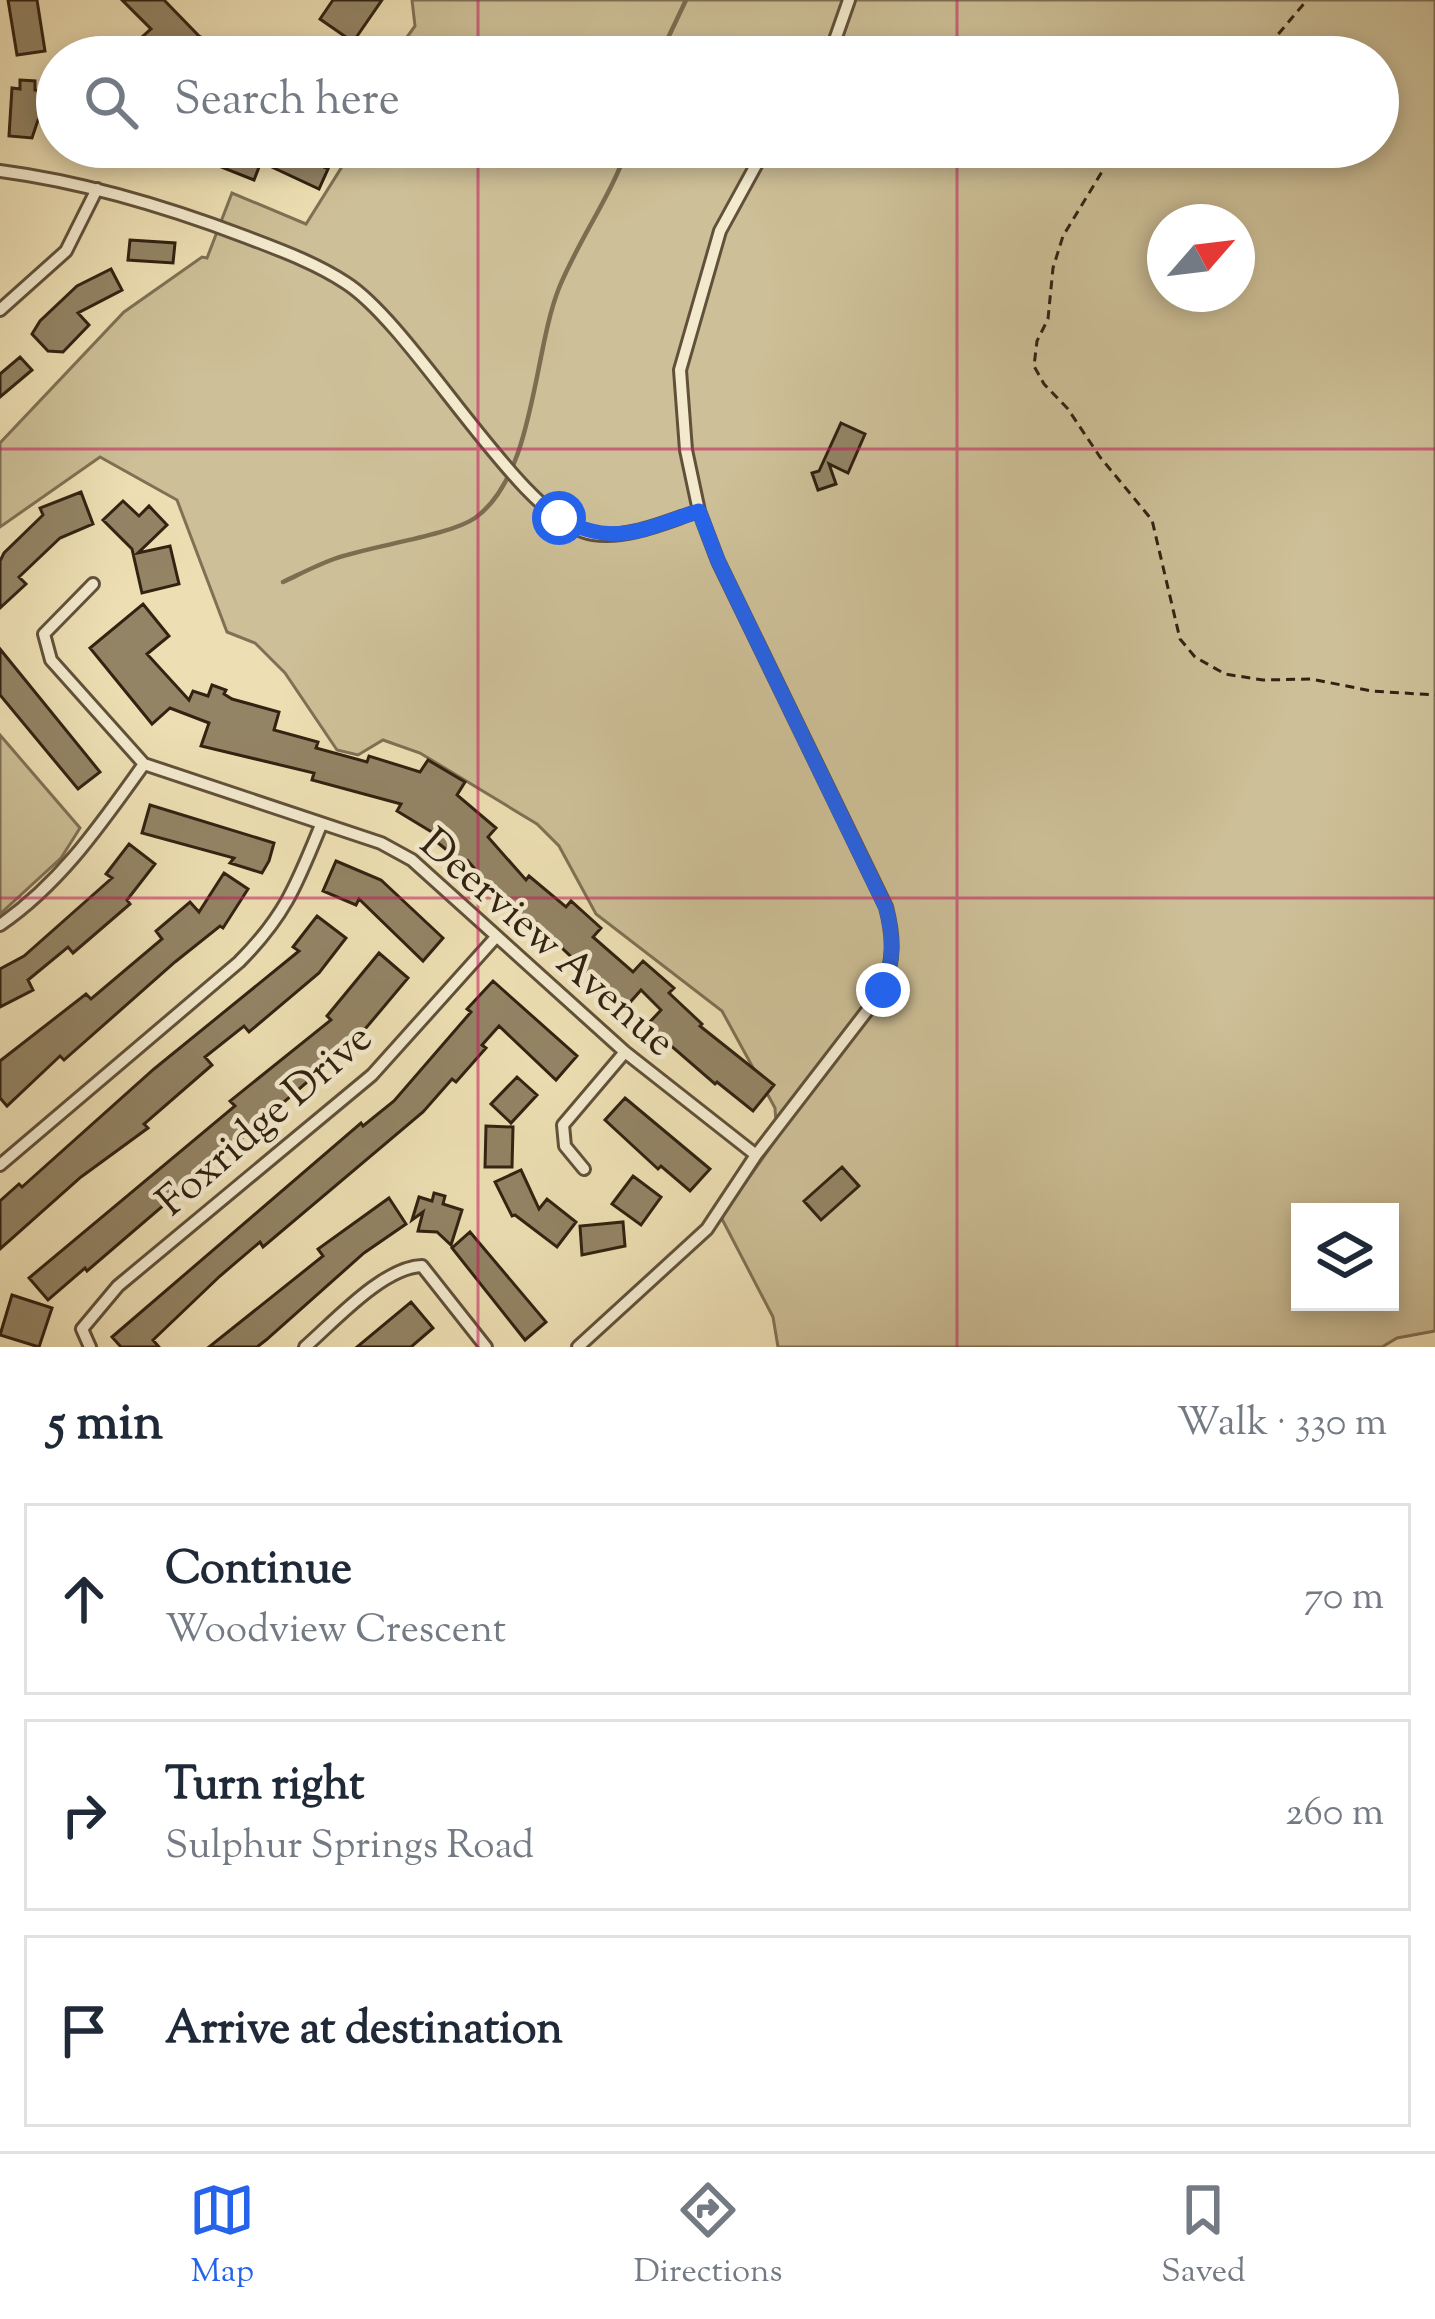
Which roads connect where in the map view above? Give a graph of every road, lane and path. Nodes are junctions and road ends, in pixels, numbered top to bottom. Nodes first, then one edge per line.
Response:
1 (849, 0) edge
2 (1307, 0) edge
3 (836, 36) edge
4 (1277, 36) edge
5 (754, 168) edge
6 (1104, 168) edge
7 (0, 171) edge
8 (97, 189) junction
9 (0, 310) edge
10 (699, 511) junction
11 (93, 584) dead end
12 (1435, 695) edge
13 (144, 764) junction
14 (321, 825) junction
15 (0, 925) edge
16 (496, 937) junction
17 (625, 1052) junction
18 (756, 1155) junction
19 (0, 1165) edge
20 (584, 1169) dead end
21 (90, 1347) edge
22 (305, 1347) edge
23 (486, 1347) edge
24 (578, 1347) edge

1 - 3 street
2 - 4 path
5 - 10 street
6 - 12 path
7 - 8 street
8 - 9 street
8 - 10 street
10 - 18 street
11 - 13 street
13 - 14 street, Deerview Avenue
13 - 15 street
14 - 16 street, Deerview Avenue
14 - 19 street
16 - 17 street, Deerview Avenue
16 - 21 street, Foxridge Drive
17 - 18 street, Deerview Avenue
17 - 20 street
18 - 24 street
22 - 23 street

